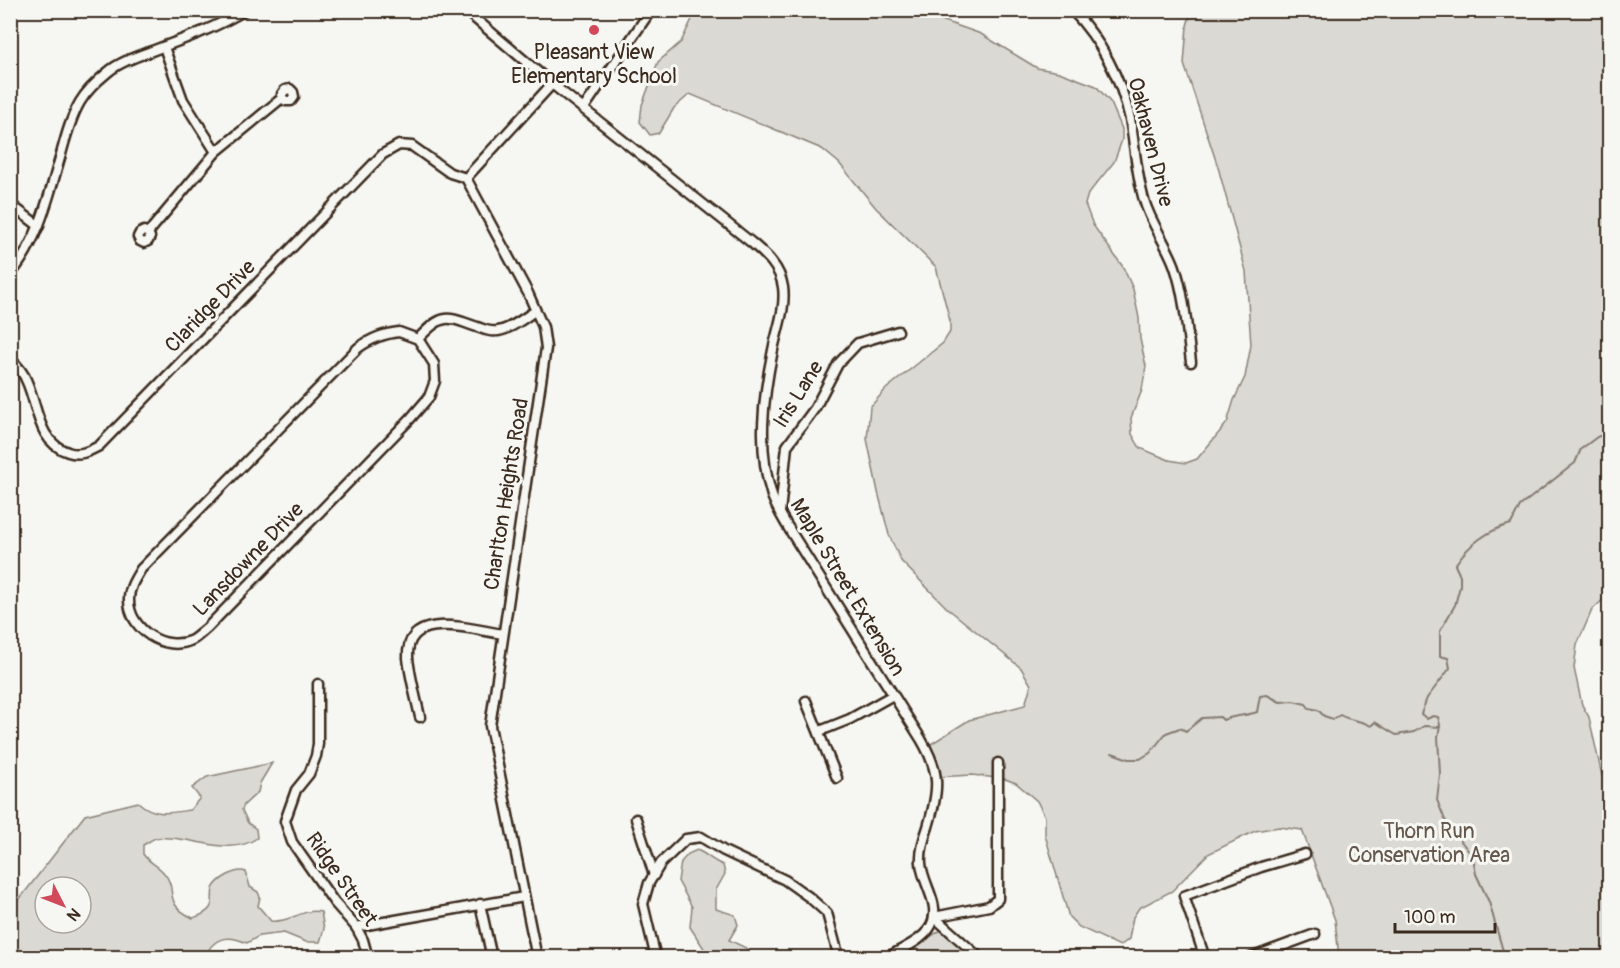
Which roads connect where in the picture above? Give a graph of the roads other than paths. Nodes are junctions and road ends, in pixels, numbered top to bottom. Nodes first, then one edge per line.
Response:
1 (245, 10) edge
2 (465, 10) edge
3 (651, 10) edge
4 (1072, 10) edge
5 (164, 47) junction
6 (552, 84) junction
7 (282, 98) dead end
8 (584, 108) junction
9 (216, 152) junction
10 (466, 178) junction
11 (10, 204) edge
12 (39, 226) junction
13 (148, 233) dead end
14 (10, 275) edge
15 (535, 311) junction
16 (898, 331) dead end
17 (418, 339) junction
18 (10, 359) edge
19 (1191, 362) dead end
20 (780, 512) junction
21 (503, 634) junction
22 (318, 684) dead end
23 (893, 695) junction
24 (806, 701) dead end
25 (420, 717) dead end
26 (820, 731) junction
27 (998, 763) dead end
28 (837, 778) dead end
29 (636, 819) dead end
30 (1305, 854) dead end
31 (654, 875) junction
32 (524, 897) junction
33 (480, 904) junction
34 (934, 917) junction
35 (356, 927) junction
36 (1315, 934) dead end
37 (368, 957) edge
38 (492, 957) edge
39 (537, 957) edge
40 (656, 957) edge
41 (838, 957) edge
42 (886, 957) edge
43 (980, 957) edge
44 (1205, 957) edge
45 (1250, 957) edge

1 - 5 street
2 - 6 street, Maple Street Extension
3 - 8 street
4 - 19 street, Oakhaven Drive
5 - 9 street
5 - 12 street
6 - 8 street, Maple Street Extension
6 - 10 street
7 - 9 street
8 - 20 street, Maple Street Extension
9 - 13 street
10 - 15 street, Charlton Heights Road
10 - 18 street, Claridge Drive
11 - 12 street
12 - 14 street
15 - 17 street
15 - 21 street, Charlton Heights Road
16 - 20 street, Iris Lane
17 - 17 street, Lansdowne Drive
20 - 23 street, Maple Street Extension
21 - 25 street
21 - 32 street, Charlton Heights Road
22 - 35 street, Ridge Street
23 - 26 street
23 - 34 street, Maple Street Extension
24 - 26 street
26 - 28 street
27 - 34 street
29 - 31 street
30 - 44 street
31 - 40 street
31 - 41 street
32 - 33 street
32 - 39 street, Charlton Heights Road
33 - 35 street
33 - 38 street
34 - 42 street
34 - 43 street
35 - 37 street, Ridge Street
36 - 45 street

